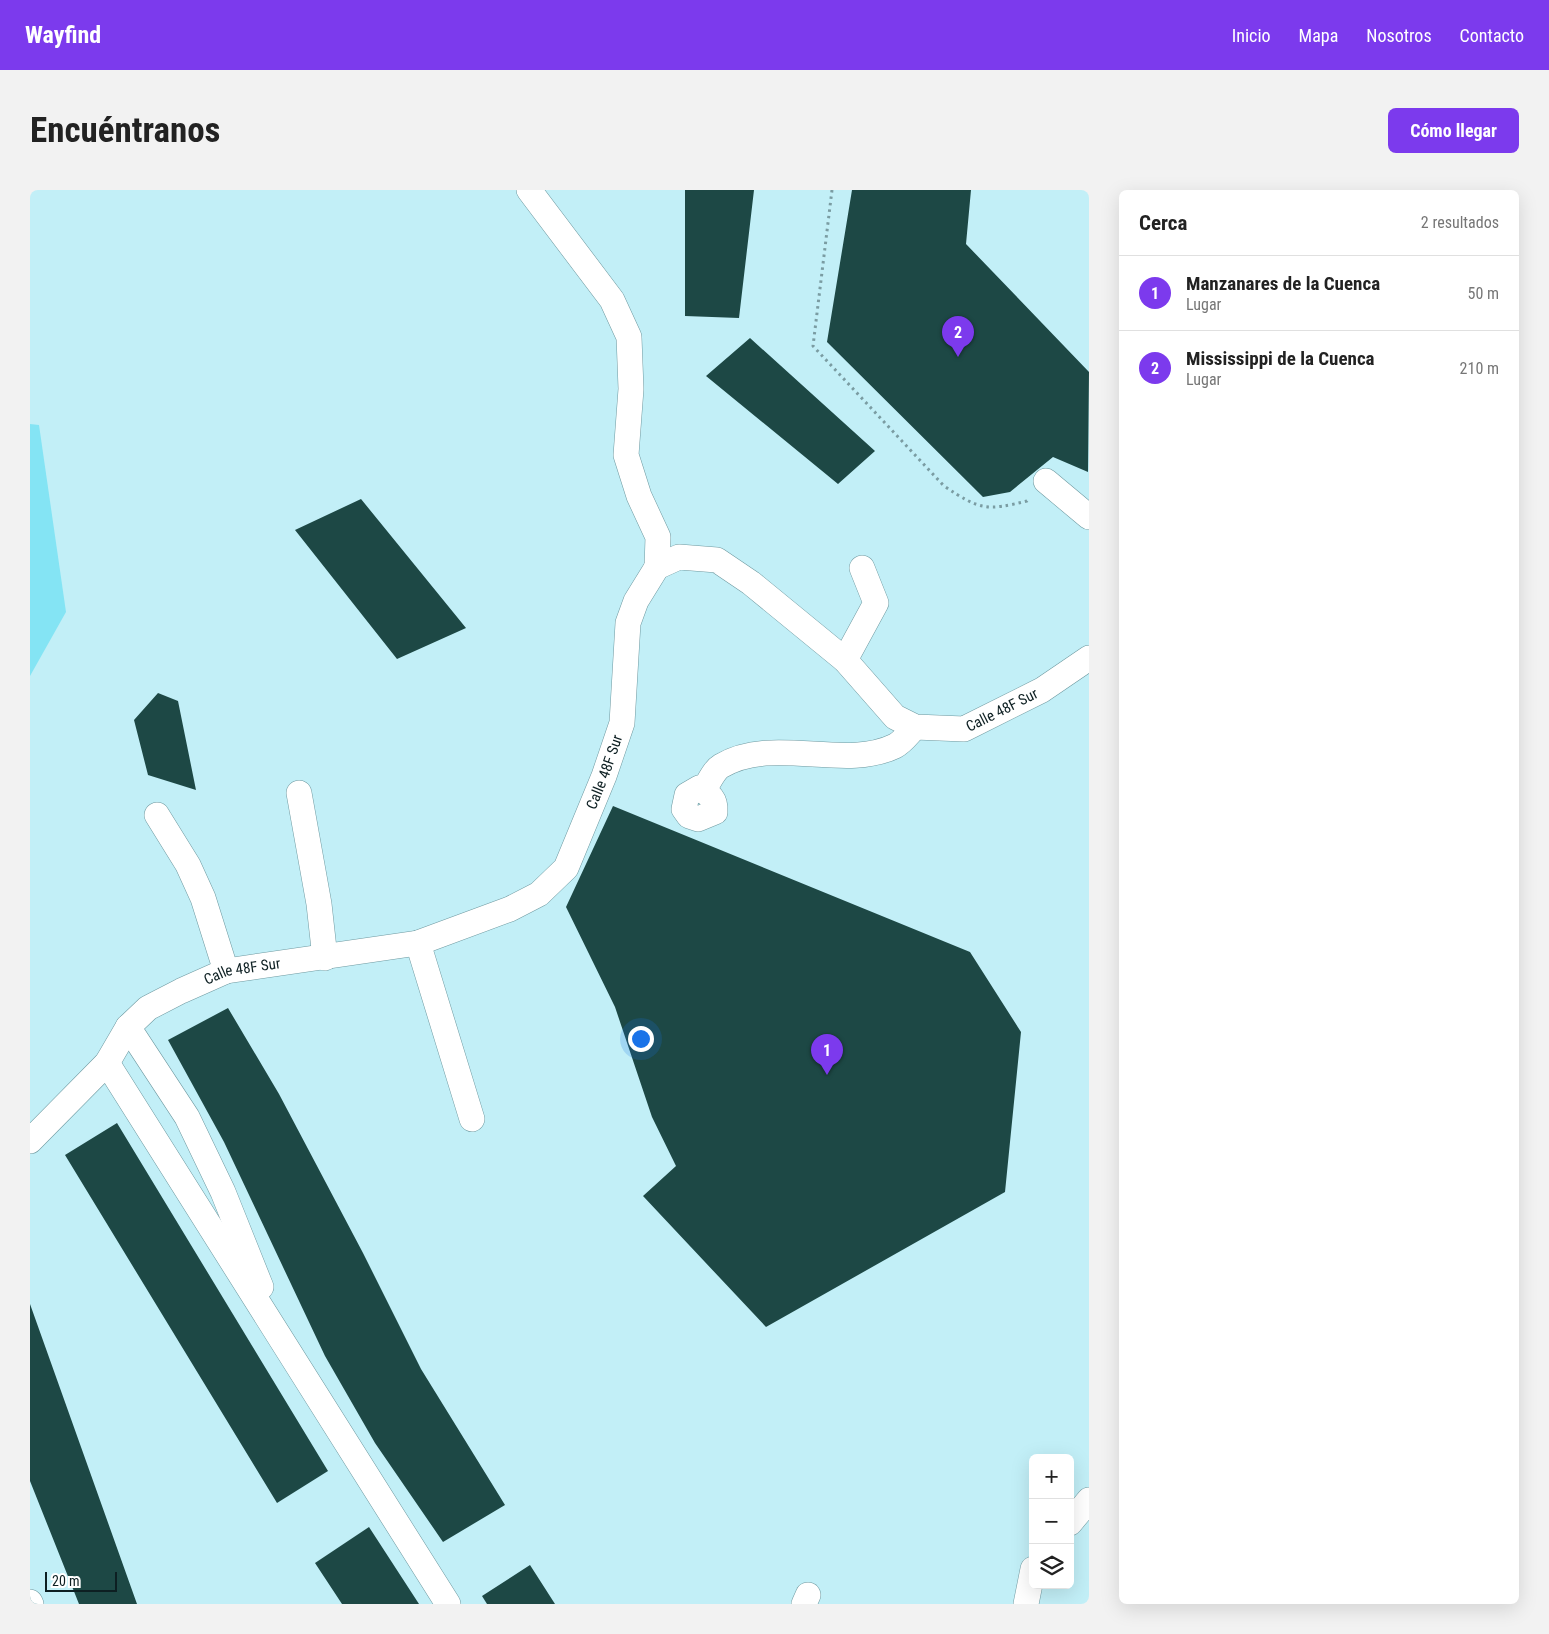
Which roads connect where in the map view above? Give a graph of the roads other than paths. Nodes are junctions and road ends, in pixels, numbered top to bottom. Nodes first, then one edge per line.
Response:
1 (529, 190) edge
2 (1046, 481) road end
3 (1089, 517) edge
4 (657, 567) junction
5 (862, 568) dead end
6 (1089, 658) edge
7 (845, 660) junction
8 (915, 727) junction
9 (703, 791) dead end
10 (299, 793) dead end
11 (157, 815) dead end
12 (418, 943) junction
13 (325, 958) junction
14 (226, 971) junction
15 (128, 1027) junction
16 (107, 1063) junction
17 (472, 1119) dead end
18 (30, 1141) edge
19 (282, 1343) junction
20 (1089, 1500) edge
21 (1074, 1518) edge
22 (1029, 1589) edge
23 (448, 1604) edge
24 (1026, 1604) edge

1 - 4 street
2 - 3 street
4 - 7 street, Calle 48F Sur
4 - 12 street, Calle 48F Sur
5 - 7 street
6 - 8 street, Calle 48F Sur
7 - 8 street, Calle 48F Sur
8 - 9 street
10 - 13 street
11 - 14 street
12 - 13 street, Calle 48F Sur
12 - 17 street
13 - 14 street, Calle 48F Sur
14 - 15 street, Calle 48F Sur
15 - 16 street, Calle 48F Sur
15 - 19 street
16 - 18 street, Calle 48F Sur
16 - 19 street
19 - 23 street
20 - 21 street
22 - 24 street

